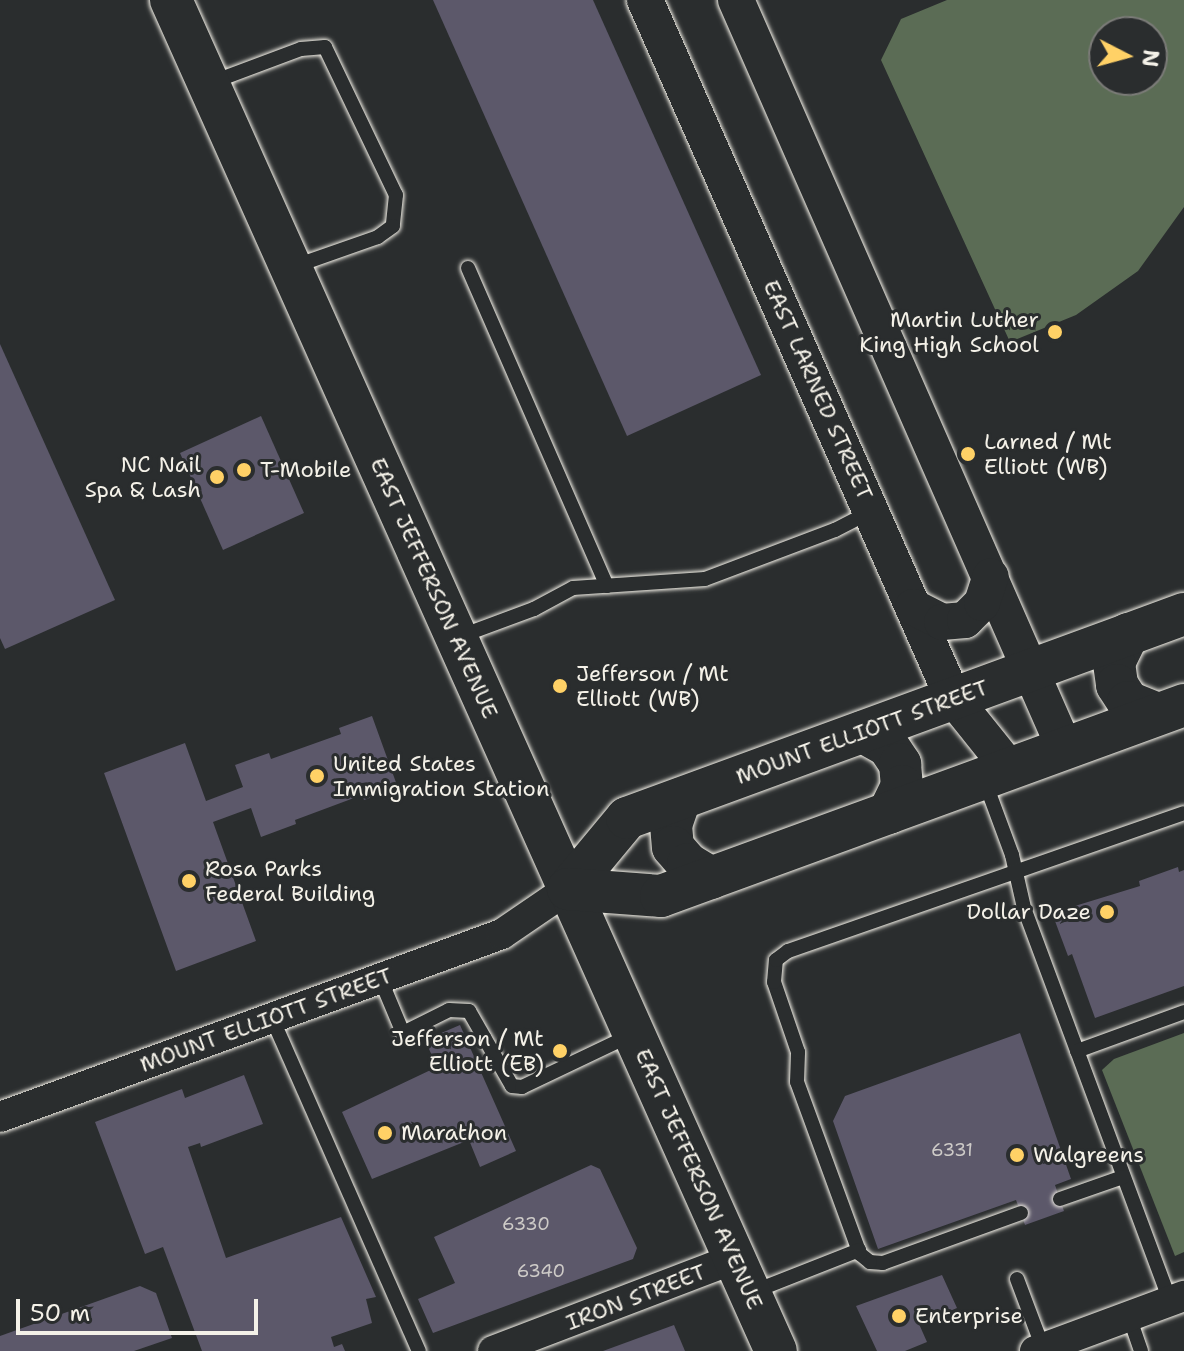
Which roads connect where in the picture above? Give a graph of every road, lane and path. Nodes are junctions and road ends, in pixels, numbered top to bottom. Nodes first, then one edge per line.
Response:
1 (171, 0) edge
2 (645, 0) edge
3 (736, 0) edge
4 (208, 83) junction
5 (291, 267) junction
6 (468, 268) dead end
7 (872, 511) junction
8 (991, 576) junction
9 (607, 586) junction
10 (913, 607) junction
11 (1184, 614) edge
12 (1128, 634) junction
13 (457, 638) junction
14 (1032, 669) junction
15 (953, 698) junction
16 (1171, 710) edge
17 (863, 732) junction
18 (1065, 749) junction
19 (997, 773) junction
20 (680, 799) junction
21 (889, 813) junction
22 (1184, 813) edge
23 (1016, 873) junction
24 (711, 878) junction
25 (568, 889) junction
26 (380, 978) junction
27 (1184, 1012) edge
28 (272, 1018) junction
29 (633, 1034) junction
30 (1077, 1051) junction
31 (0, 1117) edge
32 (1123, 1177) junction
33 (1060, 1199) dead end
34 (1021, 1213) dead end
35 (859, 1250) junction
36 (742, 1276) junction
37 (1017, 1279) dead end
38 (1177, 1299) edge
39 (1129, 1316) junction
40 (1039, 1349) edge
41 (419, 1351) edge
42 (493, 1351) edge
43 (776, 1351) edge
44 (1141, 1351) edge

1 - 4 main road, EAST JEFFERSON AVENUE
2 - 7 street, EAST LARNED STREET
3 - 8 street
4 - 5 main road, EAST JEFFERSON AVENUE
4 - 5 lane
5 - 13 main road, EAST JEFFERSON AVENUE
6 - 9 lane
7 - 9 lane
7 - 10 street, EAST LARNED STREET
8 - 10 street
8 - 14 street
9 - 13 lane
10 - 15 street, EAST LARNED STREET
11 - 12 main road, MOUNT ELLIOTT STREET
12 - 14 main road, MOUNT ELLIOTT STREET
12 - 16 main road
13 - 25 main road, EAST JEFFERSON AVENUE
14 - 15 main road, MOUNT ELLIOTT STREET
14 - 18 street
15 - 17 main road, MOUNT ELLIOTT STREET
15 - 19 street, EAST LARNED STREET
16 - 18 main road
17 - 20 main road, MOUNT ELLIOTT STREET
17 - 21 main road
18 - 19 main road
19 - 21 main road
19 - 23 lane
20 - 24 main road
20 - 25 main road, MOUNT ELLIOTT STREET
21 - 24 main road
22 - 23 lane
23 - 30 lane
23 - 35 lane
24 - 25 main road
25 - 26 street, MOUNT ELLIOTT STREET
25 - 29 main road, EAST JEFFERSON AVENUE
26 - 28 street, MOUNT ELLIOTT STREET
26 - 29 lane
27 - 30 lane
28 - 31 street, MOUNT ELLIOTT STREET
28 - 41 lane
29 - 36 main road, EAST JEFFERSON AVENUE
30 - 32 lane
32 - 33 lane
32 - 38 lane
34 - 35 lane
35 - 36 lane
36 - 42 street, IRON STREET
36 - 43 main road, EAST JEFFERSON AVENUE
37 - 40 lane
38 - 39 street
39 - 40 street
39 - 44 lane

